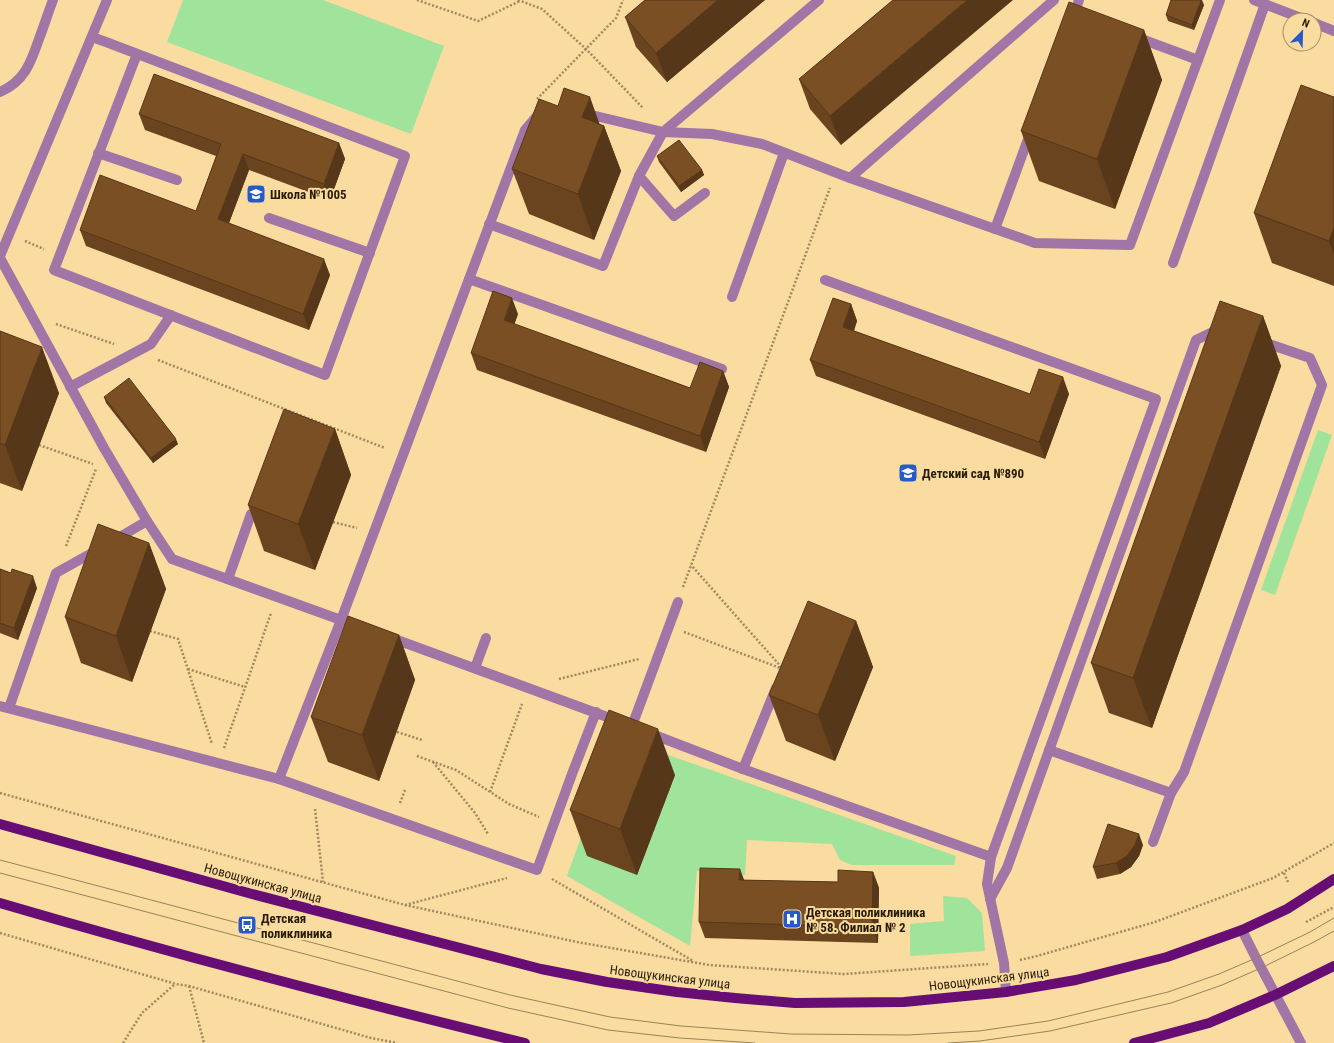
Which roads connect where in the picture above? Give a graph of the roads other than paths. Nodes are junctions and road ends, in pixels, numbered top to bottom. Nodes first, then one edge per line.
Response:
1 (53, 0) edge
2 (107, 0) edge
3 (819, 0) edge
4 (1054, 0) edge
5 (1079, 0) edge
6 (1220, 0) edge
7 (1254, 0) edge
8 (1265, 4) junction
9 (1286, 12) edge
10 (1322, 26) edge
11 (1068, 29) edge
12 (1334, 31) edge
13 (1125, 33) edge
14 (92, 37) junction
15 (136, 54) junction
16 (1198, 60) junction
17 (0, 92) edge
18 (574, 111) edge
19 (546, 113) edge
20 (1033, 125) edge
21 (663, 132) junction
22 (98, 153) junction
23 (784, 153) junction
24 (639, 176) junction
25 (850, 178) junction
26 (177, 180) dead end
27 (705, 192) dead end
28 (269, 218) dead end
29 (489, 224) junction
30 (994, 229) junction
31 (370, 253) junction
32 (0, 257) edge
33 (1173, 263) dead end
34 (4, 275) edge
35 (469, 279) junction
36 (825, 280) dead end
37 (732, 297) dead end
38 (171, 315) junction
39 (1229, 330) edge
40 (1251, 337) edge
41 (722, 369) edge
42 (70, 387) junction
43 (251, 514) dead end
44 (147, 521) junction
45 (228, 579) junction
46 (678, 602) road end
47 (341, 620) junction
48 (486, 638) dead end
49 (475, 668) junction
50 (780, 676) edge
51 (4, 707) edge
52 (596, 712) junction
53 (632, 726) junction
54 (1049, 750) junction
55 (743, 769) junction
56 (278, 779) junction
57 (1171, 793) junction
58 (0, 824) edge
59 (1153, 842) dead end
60 (991, 857) junction
61 (1334, 879) edge
62 (990, 899) junction
63 (0, 903) edge
64 (1242, 930) junction
65 (1334, 966) edge
66 (1006, 992) junction
67 (1275, 995) junction
68 (525, 1043) edge
69 (1134, 1043) edge
70 (1301, 1043) edge

1 - 17 street
2 - 14 street
3 - 21 street
4 - 25 street
5 - 11 street
6 - 16 street
7 - 8 street
8 - 9 street
8 - 33 street
10 - 12 street
13 - 16 street
14 - 15 street
14 - 32 street
15 - 22 street
15 - 31 street
16 - 30 street
18 - 21 street
19 - 29 street
20 - 30 street
21 - 23 street
21 - 24 street
22 - 26 street
22 - 38 street
23 - 25 street
23 - 37 street
24 - 27 street
24 - 29 street
25 - 30 street
28 - 31 street
29 - 35 street
31 - 38 street
32 - 34 street
34 - 42 street
35 - 41 street
35 - 47 street
36 - 60 street
38 - 42 street
39 - 54 street
40 - 57 street
42 - 44 street
43 - 45 street
44 - 45 street
44 - 51 street
45 - 47 street
46 - 53 street
47 - 49 street
47 - 56 street
48 - 49 street
49 - 52 street
50 - 55 street
51 - 56 street
52 - 53 street
52 - 56 street
53 - 55 street
54 - 57 street
54 - 62 street
55 - 60 street
57 - 59 street
58 - 66 main road, Новощукинская улица
60 - 62 street
61 - 64 main road, Новощукинская улица
62 - 66 street
63 - 68 main road
64 - 66 main road, Новощукинская улица
64 - 67 street
65 - 67 main road
67 - 69 main road
67 - 70 street

